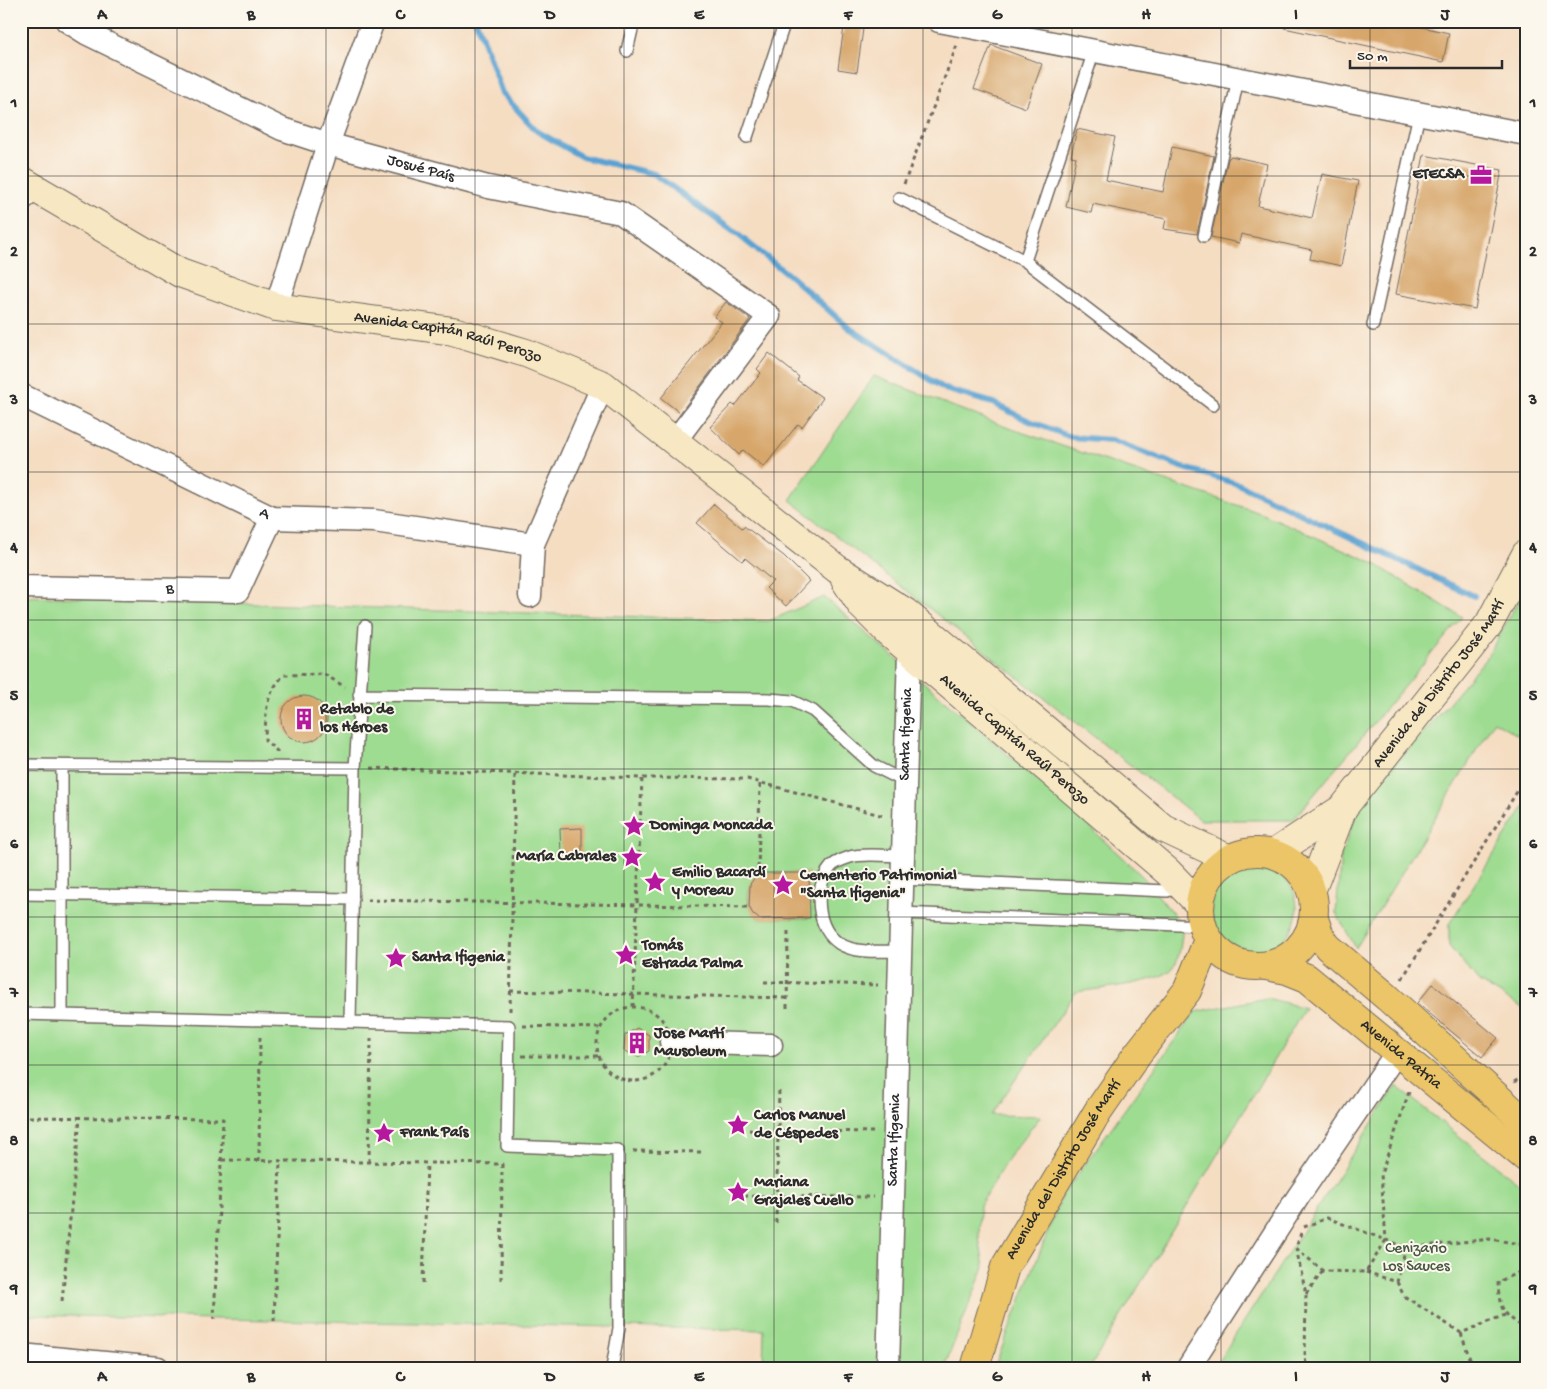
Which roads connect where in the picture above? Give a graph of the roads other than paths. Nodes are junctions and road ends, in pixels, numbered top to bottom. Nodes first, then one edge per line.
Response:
1 (67, 21) edge
2 (373, 21) edge
3 (634, 21) edge
4 (785, 21) edge
5 (939, 21) edge
6 (90, 27) edge
7 (627, 51) dead end
8 (1094, 51) junction
9 (1238, 78) junction
10 (1419, 114) junction
11 (1526, 134) edge
12 (747, 137) dead end
13 (328, 144) junction
14 (26, 190) edge
15 (899, 198) road end
16 (1204, 236) dead end
17 (1025, 260) junction
18 (276, 307) junction
19 (1373, 325) dead end
20 (602, 385) junction
21 (21, 395) edge
22 (1213, 404) dead end
23 (675, 441) junction
24 (272, 518) junction
25 (533, 544) junction
26 (1526, 554) edge
27 (21, 587) edge
28 (530, 596) dead end
29 (897, 622) junction
30 (365, 626) dead end
31 (909, 651) junction
32 (359, 695) junction
33 (21, 765) edge
34 (62, 766) junction
35 (355, 768) junction
36 (906, 782) junction
37 (1343, 808) junction
38 (1273, 854) junction
39 (903, 856) junction
40 (1219, 868) junction
41 (902, 879) junction
42 (1312, 889) junction
43 (21, 894) edge
44 (62, 895) junction
45 (353, 900) junction
46 (901, 913) junction
47 (1198, 914) junction
48 (1314, 919) junction
49 (900, 951) junction
50 (1255, 966) junction
51 (1187, 991) junction
52 (21, 1014) edge
53 (62, 1015) junction
54 (350, 1022) junction
55 (671, 1042) road end
56 (771, 1045) dead end
57 (1397, 1052) junction
58 (1526, 1123) edge
59 (1526, 1158) edge
60 (21, 1355) edge
61 (158, 1368) edge
62 (612, 1368) edge
63 (888, 1368) edge
64 (975, 1368) edge
65 (1188, 1368) edge

1 - 6 street, Josué País
2 - 13 street
3 - 7 lane
4 - 12 lane
5 - 8 street
6 - 13 street, Josué País
8 - 9 street
8 - 17 lane
9 - 10 street
9 - 16 lane
10 - 11 street
10 - 19 lane
13 - 18 street
13 - 23 street, Josué País
14 - 18 main road, Avenida Capitán Raúl Perozo
15 - 17 lane
17 - 22 lane
18 - 20 main road, Avenida Capitán Raúl Perozo
20 - 23 main road, Avenida Capitán Raúl Perozo
20 - 25 street
21 - 24 street, A
23 - 29 main road, Avenida Capitán Raúl Perozo
24 - 25 street, A
24 - 27 street, B
25 - 28 street
26 - 37 main road, Avenida del Distrito José Martí
29 - 31 main road, Avenida Capitán Raúl Perozo
29 - 40 main road, Avenida Capitán Raúl Perozo
30 - 32 lane
31 - 36 street, Santa Ifigenia
31 - 47 main road, Avenida Capitán Raúl Perozo
32 - 35 lane
32 - 36 lane
33 - 34 lane
34 - 35 lane
34 - 44 lane
35 - 45 lane
36 - 39 street, Santa Ifigenia
37 - 38 main road, Avenida del Distrito José Martí
37 - 42 main road, Avenida del Distrito José Martí
38 - 40 main road
38 - 42 main road
39 - 41 street, Santa Ifigenia
39 - 49 lane
40 - 47 main road
41 - 46 street, Santa Ifigenia
41 - 47 lane
42 - 48 main road
43 - 44 lane
44 - 45 lane
44 - 53 lane
45 - 54 lane
46 - 47 lane
46 - 49 street, Santa Ifigenia
47 - 50 main road
47 - 51 main road, Avenida del Distrito José Martí
48 - 50 main road
48 - 58 main road, Avenida Patria
49 - 63 street, Santa Ifigenia
50 - 51 main road, Avenida del Distrito José Martí
50 - 57 main road, Avenida Patria
51 - 64 main road, Avenida del Distrito José Martí
52 - 53 lane
53 - 54 lane
54 - 62 lane
55 - 56 street
57 - 59 main road, Avenida Patria
57 - 65 street
60 - 61 street

